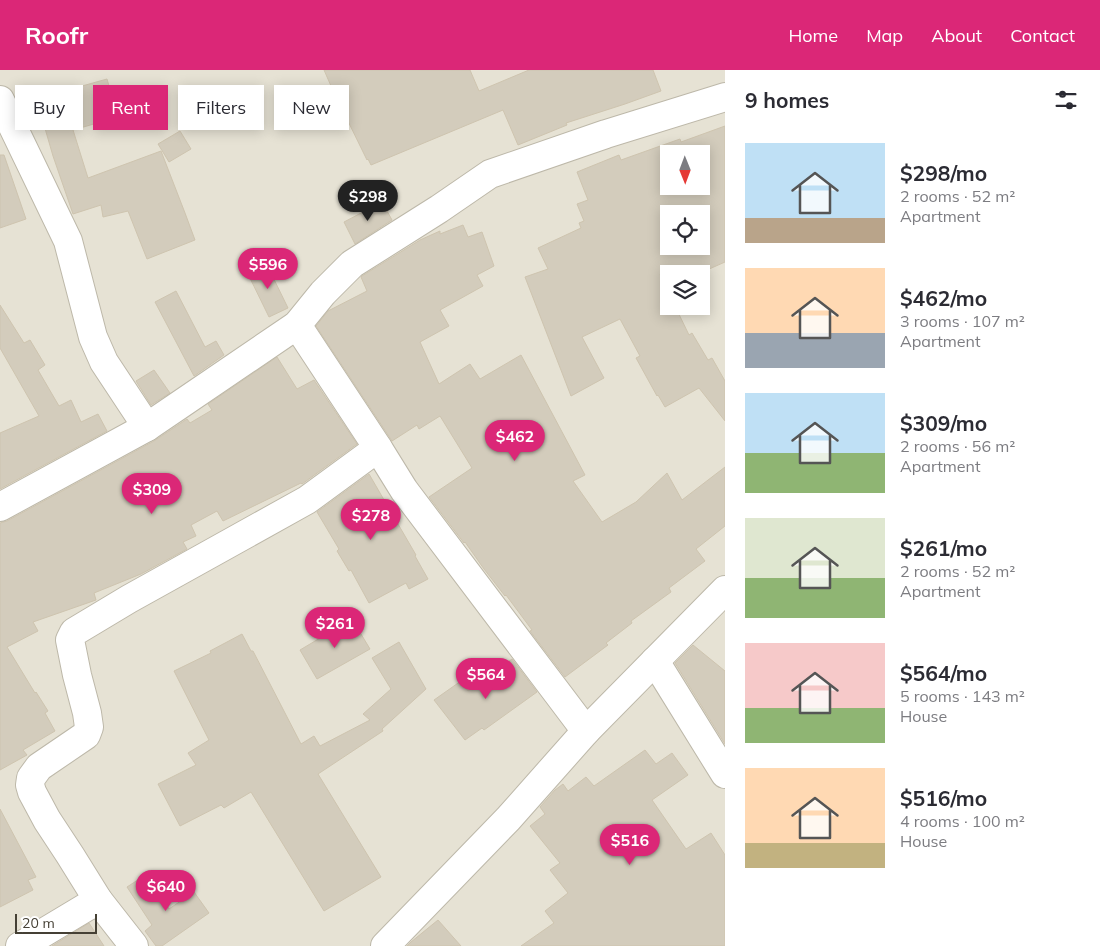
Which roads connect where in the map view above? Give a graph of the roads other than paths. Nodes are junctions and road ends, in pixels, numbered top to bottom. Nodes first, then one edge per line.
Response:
1 (725, 97) edge
2 (0, 100) edge
3 (297, 325) junction
4 (147, 427) junction
5 (378, 448) junction
6 (0, 507) edge
7 (725, 590) edge
8 (655, 661) junction
9 (586, 731) junction
10 (725, 774) edge
11 (98, 900) junction
12 (20, 946) edge
13 (134, 946) edge
14 (385, 946) edge

1 - 3 street
2 - 4 street
3 - 4 street
3 - 5 street
4 - 6 street
5 - 9 street
5 - 11 street
7 - 8 street
8 - 9 street
8 - 10 street
9 - 14 street
11 - 12 street
11 - 13 street

